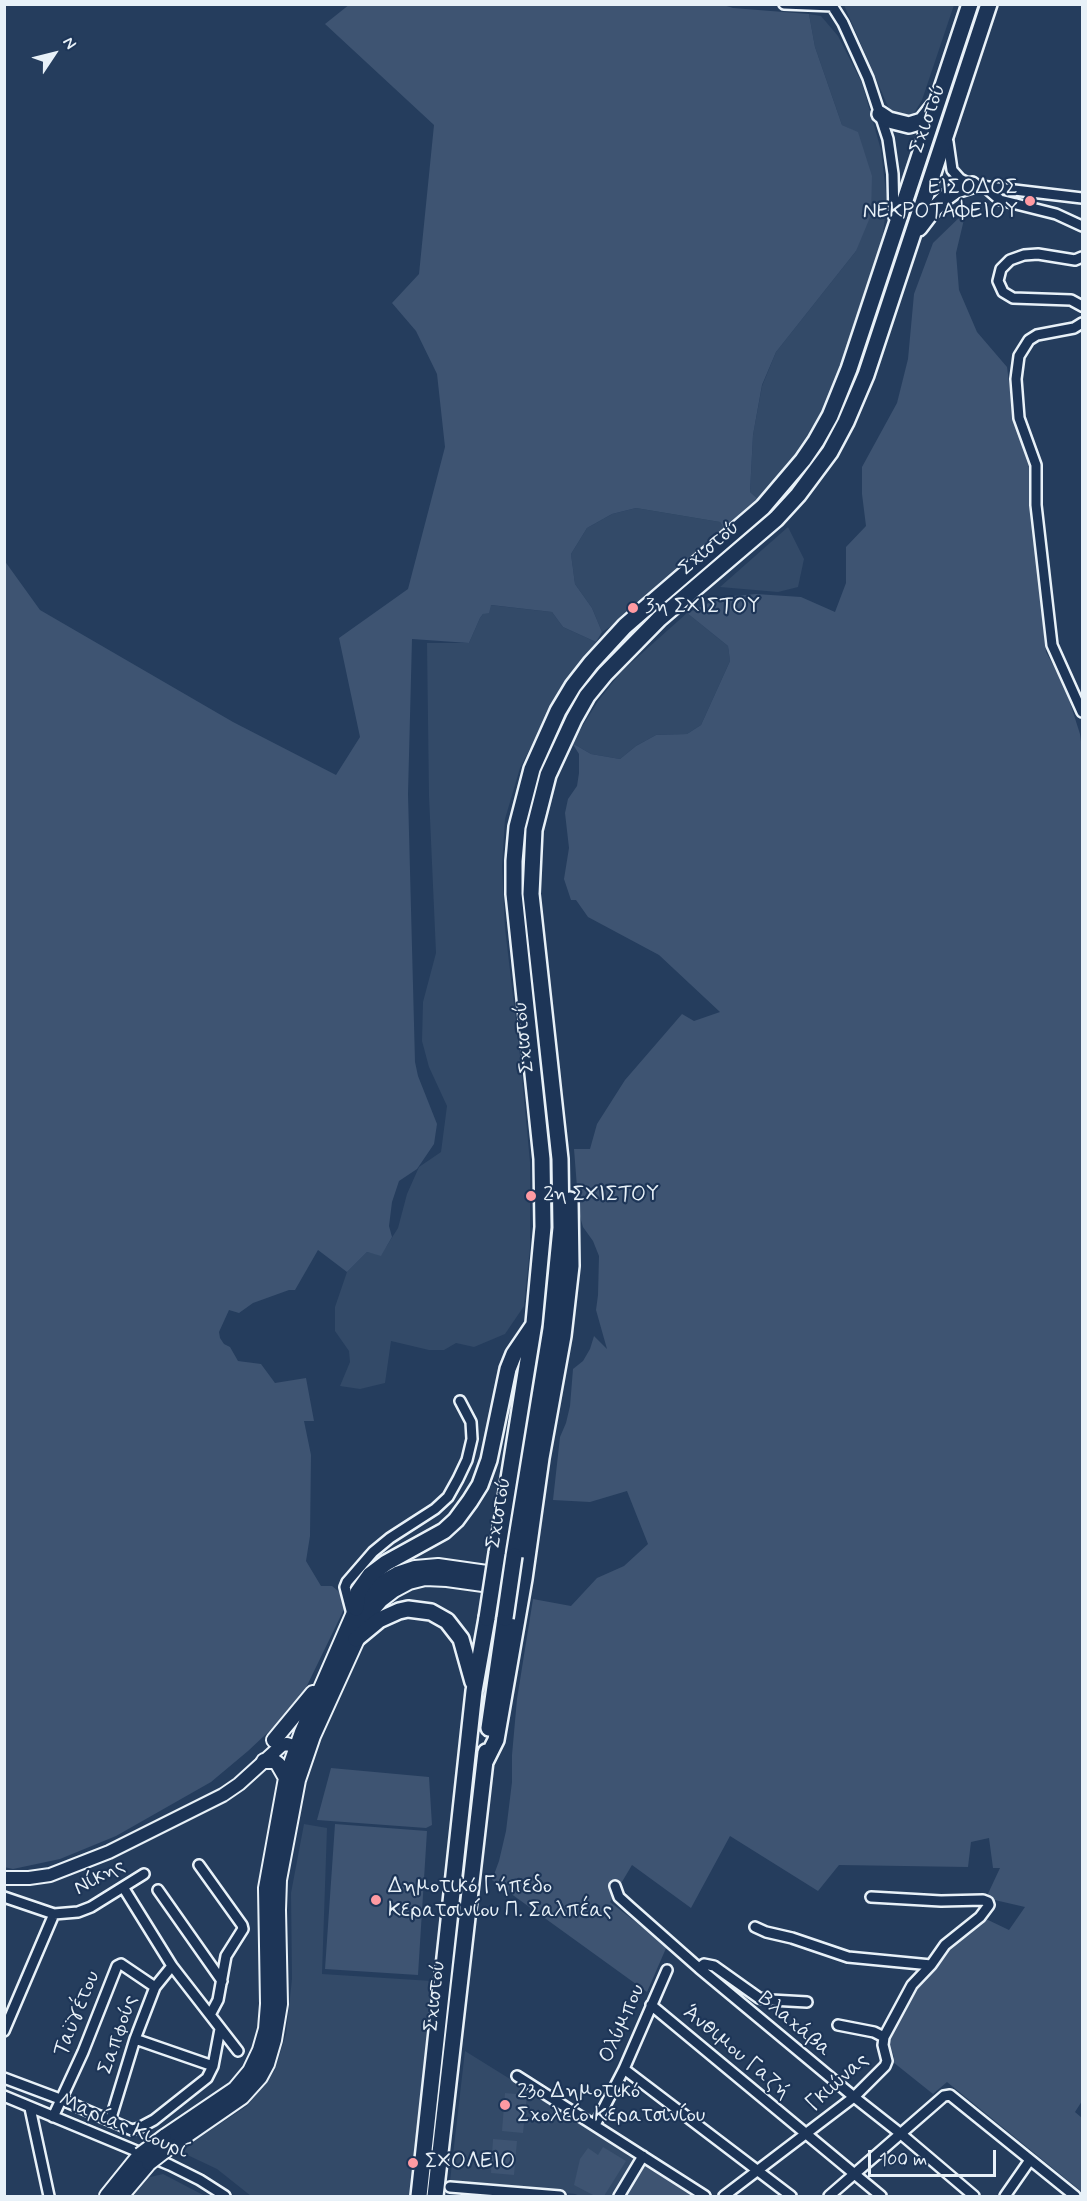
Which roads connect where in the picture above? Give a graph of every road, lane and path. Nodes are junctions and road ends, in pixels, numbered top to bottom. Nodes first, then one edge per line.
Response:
1 (784, 4) edge
2 (970, 4) edge
3 (989, 4) edge
4 (832, 5) edge
5 (941, 93) junction
6 (880, 114) junction
7 (947, 130) junction
8 (979, 186) junction
9 (1083, 198) edge
10 (1083, 226) edge
11 (893, 235) junction
12 (910, 240) junction
13 (1083, 257) edge
14 (1083, 306) edge
15 (1083, 323) edge
16 (1083, 712) edge
17 (560, 1159) junction
18 (534, 1323) junction
19 (460, 1401) dead end
20 (523, 1584) junction
21 (354, 1613) junction
22 (356, 1639) junction
23 (327, 1675) junction
24 (474, 1691) junction
25 (302, 1732) junction
26 (274, 1740) junction
27 (296, 1747) junction
28 (485, 1762) junction
29 (258, 1766) junction
30 (286, 1778) junction
31 (199, 1865) dead end
32 (144, 1874) dead end
33 (4, 1878) edge
34 (615, 1886) dead end
35 (123, 1887) junction
36 (158, 1890) dead end
37 (871, 1897) dead end
38 (4, 1898) edge
39 (54, 1914) junction
40 (755, 1927) dead end
41 (931, 1965) junction
42 (172, 1966) junction
43 (699, 1968) junction
44 (667, 1970) dead end
45 (222, 1981) junction
46 (155, 1987) junction
47 (807, 2002) dead end
48 (651, 2005) junction
49 (210, 2014) junction
50 (838, 2025) dead end
51 (220, 2029) junction
52 (4, 2031) edge
53 (884, 2037) junction
54 (135, 2039) junction
55 (238, 2052) dead end
56 (213, 2066) junction
57 (624, 2069) junction
58 (517, 2076) dead end
59 (4, 2078) edge
60 (4, 2097) edge
61 (854, 2097) junction
62 (60, 2099) junction
63 (30, 2108) junction
64 (53, 2117) junction
65 (110, 2121) junction
66 (595, 2125) junction
67 (901, 2134) junction
68 (806, 2135) junction
69 (167, 2141) junction
70 (643, 2156) junction
71 (145, 2159) junction
72 (1030, 2160) junction
73 (759, 2171) junction
74 (855, 2175) junction
75 (450, 2187) dead end
76 (49, 2196) edge
77 (107, 2196) edge
78 (121, 2196) edge
79 (225, 2196) edge
80 (419, 2196) edge
81 (435, 2196) edge
82 (560, 2196) edge
83 (619, 2196) edge
84 (705, 2196) edge
85 (724, 2196) edge
86 (791, 2196) edge
87 (830, 2196) edge
88 (881, 2196) edge
89 (974, 2196) edge
90 (1005, 2196) edge
91 (1074, 2196) edge

1 - 4 street
2 - 5 main road, Σχιστού
3 - 7 main road, Σχιστού
4 - 6 street
5 - 6 main road
5 - 11 main road, Σχιστού
6 - 11 street
7 - 8 street
7 - 12 main road, Σχιστού
8 - 9 street
8 - 10 street
8 - 12 main road
11 - 18 main road, Σχιστού
12 - 17 main road, Σχιστού
13 - 14 street
15 - 16 street
17 - 20 main road
17 - 28 main road, Σχιστού, bridge
18 - 21 main road
18 - 24 main road, Σχιστού, bridge
19 - 21 street
20 - 21 main road
20 - 22 main road
20 - 28 main road
21 - 23 main road
22 - 24 main road
22 - 69 main road
23 - 25 main road
23 - 26 main road
24 - 80 main road, Σχιστού
25 - 26 street
25 - 27 main road
26 - 29 street
27 - 29 street
27 - 30 main road
28 - 81 main road, Σχιστού
29 - 30 main road
29 - 33 street
30 - 69 main road
31 - 45 street
32 - 35 street, Νίκης
34 - 43 street, Βλαχάβα
35 - 39 street, Νίκης
35 - 42 street
36 - 45 street
37 - 41 street, Γκιώνας
38 - 39 street, Νίκης
39 - 52 street
40 - 41 street
41 - 53 street, Γκιώνας
42 - 46 street, Σαπφούς
42 - 49 street
43 - 47 street
43 - 61 street, Βλαχάβα
44 - 48 street, Ολύμπου
45 - 49 street
46 - 54 street, Σαπφούς
46 - 62 street, Ταϋγέτου
48 - 57 street, Ολύμπου
48 - 68 street, Άνθιμου Γαζή
49 - 51 street
50 - 53 street
51 - 55 street
51 - 56 street
53 - 61 street, Γκιώνας
54 - 56 street
54 - 65 street, Σαπφούς
56 - 65 street, Μαρίας Κιουρί
57 - 66 street, Ολύμπου
57 - 73 street
58 - 66 street
59 - 62 street, Μαρίας Κιουρί
60 - 63 street, Μαρίας Κιουρί
61 - 67 street, Βλαχάβα
61 - 68 street, Γκιώνας
62 - 64 street, Ταϋγέτου
62 - 65 street, Μαρίας Κιουρί
63 - 64 street, Μαρίας Κιουρί
63 - 76 street
64 - 79 street, Μαρίας Κιουρί
66 - 70 street
67 - 72 street
67 - 74 street
67 - 89 street, Βλαχάβα
68 - 73 street, Γκιώνας
68 - 74 street, Άνθιμου Γαζή
69 - 71 main road, bridge
70 - 83 street
70 - 84 street
71 - 77 main road
71 - 78 main road
72 - 90 street
72 - 91 street
73 - 85 street, Γκιώνας
73 - 86 street
74 - 87 street
74 - 88 street, Άνθιμου Γαζή
75 - 82 street

